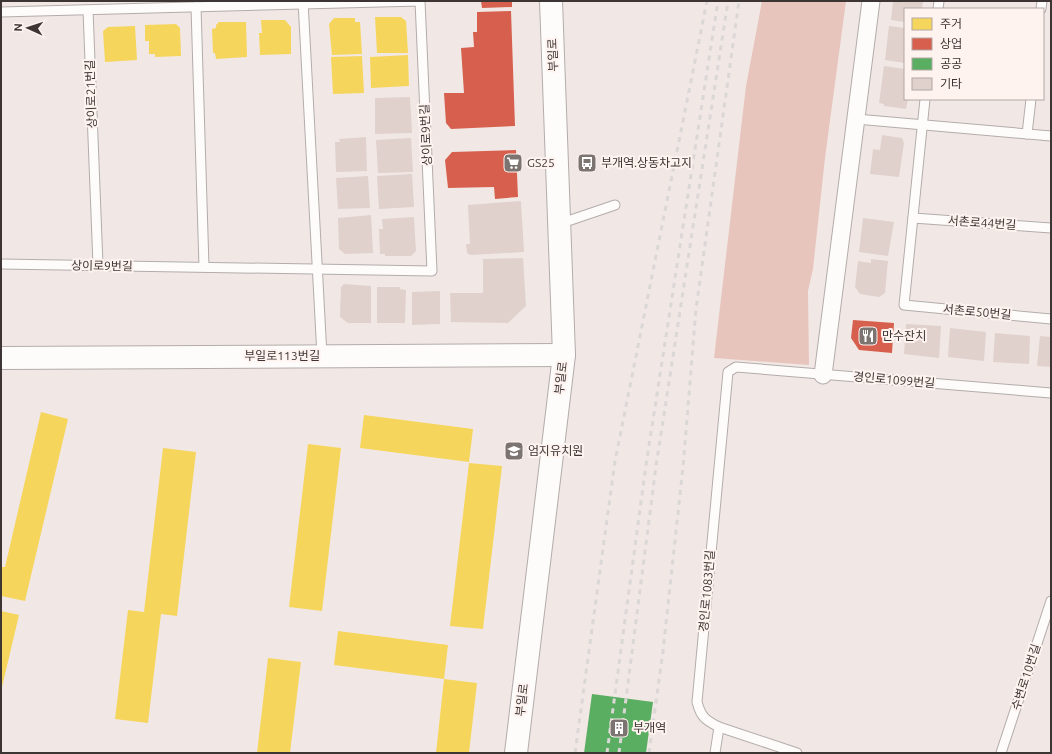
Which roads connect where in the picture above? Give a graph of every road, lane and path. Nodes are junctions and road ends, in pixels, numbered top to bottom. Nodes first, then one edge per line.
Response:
1 (551, 1) edge
2 (871, 1) edge
3 (303, 3) edge
4 (196, 7) junction
5 (88, 10) junction
6 (1, 12) edge
7 (925, 100) edge
8 (1031, 100) edge
9 (856, 119) junction
10 (922, 125) junction
11 (1027, 134) junction
12 (1051, 136) edge
13 (615, 205) dead end
14 (912, 218) junction
15 (559, 224) junction
16 (1051, 228) edge
17 (1, 264) edge
18 (98, 266) junction
19 (204, 267) junction
20 (317, 269) junction
21 (1051, 319) edge
22 (564, 355) junction
23 (322, 356) junction
24 (1, 358) edge
25 (736, 367) joint
26 (823, 375) junction
27 (1051, 393) edge
28 (1051, 601) edge
29 (719, 727) junction
30 (516, 753) edge
31 (715, 753) edge
32 (797, 753) edge
33 (1001, 753) edge

1 - 15 street, 부일로
2 - 9 street
3 - 4 lane, 상이로9번길
3 - 20 lane
3 - 20 lane, 상이로9번길
4 - 5 lane, 상이로9번길
4 - 19 lane
5 - 6 lane
5 - 18 lane, 상이로21번길
7 - 10 lane
8 - 11 lane
9 - 10 lane
9 - 26 street
10 - 11 lane
10 - 14 lane
11 - 12 lane
13 - 15 lane
14 - 16 lane, 서촌로44번길
14 - 21 lane, 서촌로50번길
15 - 22 street, 부일로
17 - 18 lane, 상이로9번길
18 - 19 lane, 상이로9번길
19 - 20 lane, 상이로9번길
20 - 23 lane
22 - 23 street, 부일로113번길
22 - 30 street, 부일로
23 - 24 street, 부일로113번길
25 - 26 lane, 경인로1099번길
25 - 29 lane, 경인로1083번길
26 - 27 lane, 경인로1099번길
28 - 33 lane, 수변로10번길
29 - 31 lane
29 - 32 lane, 경인로1083번길

